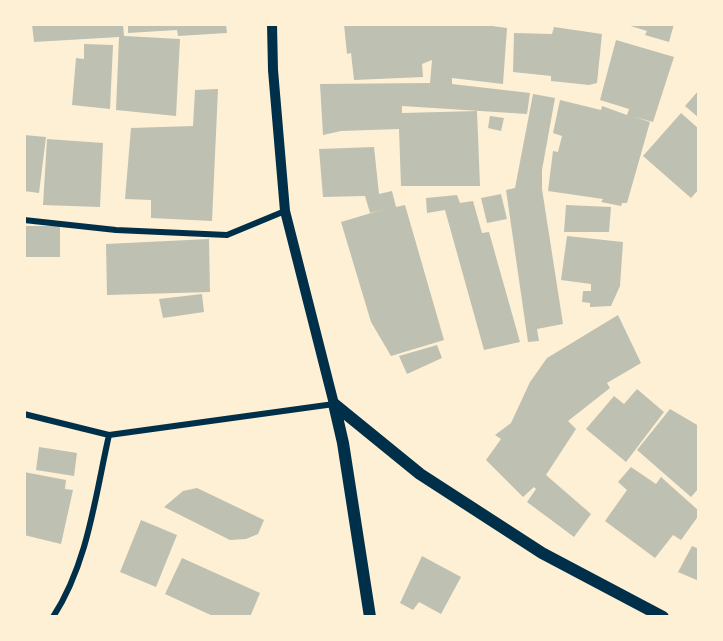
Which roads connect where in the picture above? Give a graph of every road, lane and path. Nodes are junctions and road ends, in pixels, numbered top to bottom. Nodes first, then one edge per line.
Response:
1 (272, 24) edge
2 (285, 211) junction
3 (24, 220) edge
4 (334, 404) junction
5 (24, 414) edge
6 (109, 435) junction
7 (53, 617) edge
8 (370, 617) edge
9 (663, 617) edge

1 - 2 street
2 - 3 street
2 - 4 street
4 - 6 street
4 - 8 main road
4 - 9 main road
5 - 6 street
6 - 7 street

